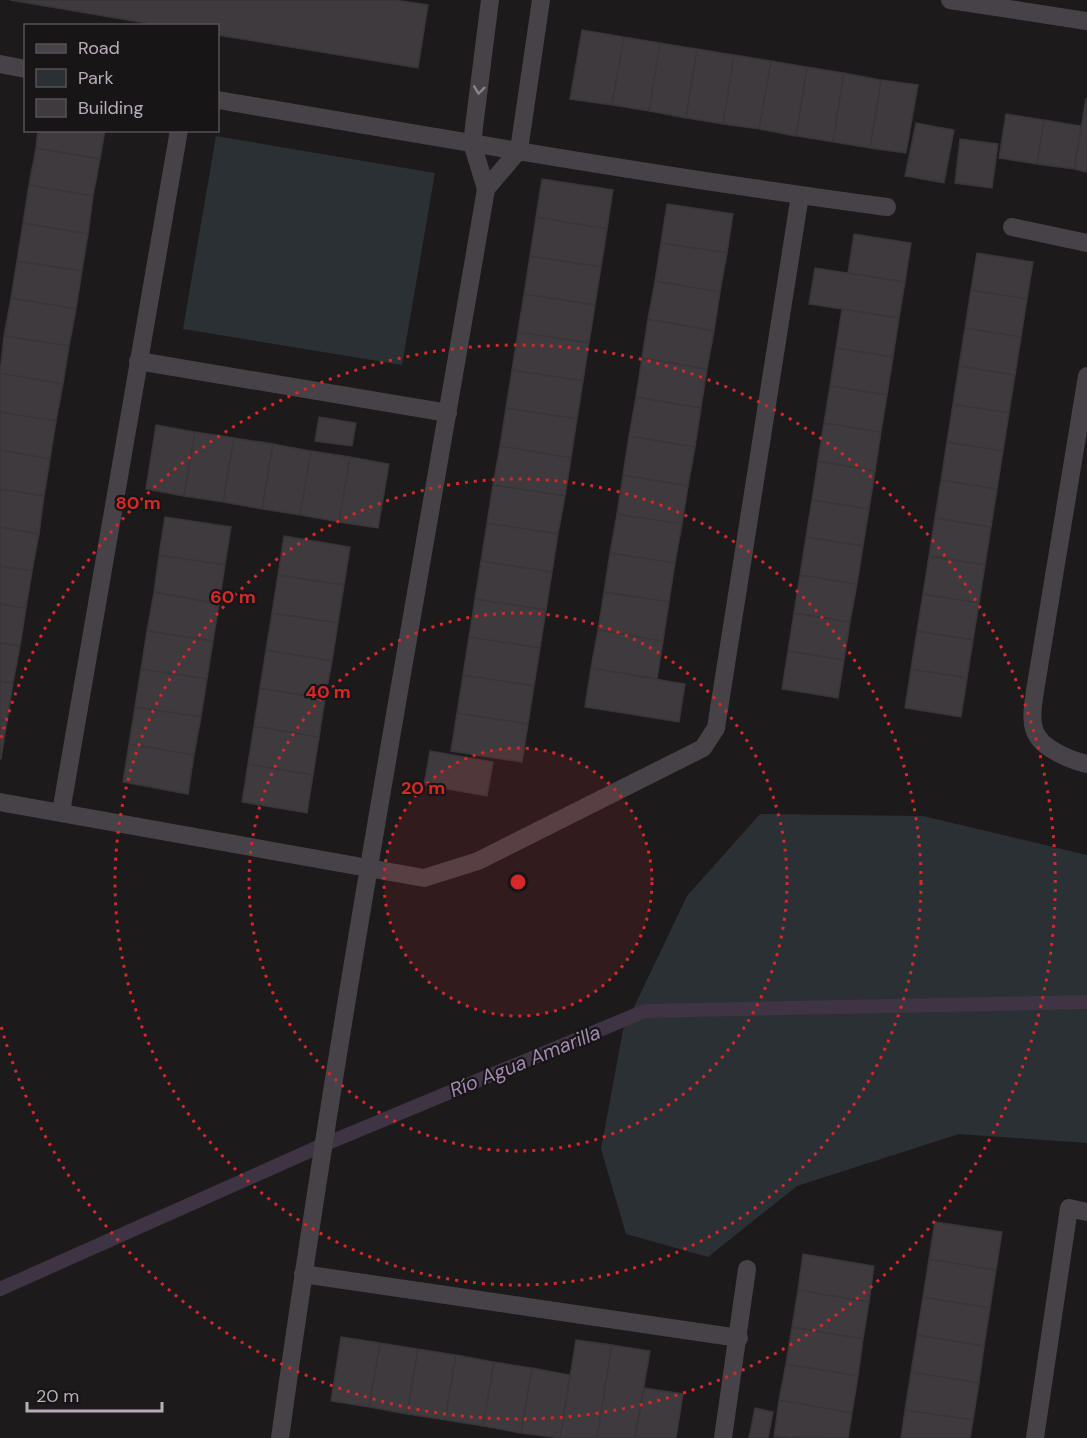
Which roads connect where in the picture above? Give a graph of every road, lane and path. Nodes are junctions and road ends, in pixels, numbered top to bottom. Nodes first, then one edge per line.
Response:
1 (490, 0) edge
2 (541, 0) edge
3 (950, 0) edge
4 (1087, 21) edge
5 (0, 64) edge
6 (24, 69) edge
7 (219, 100) edge
8 (179, 132) edge
9 (472, 143) junction
10 (519, 150) junction
11 (486, 189) junction
12 (800, 195) junction
13 (887, 207) dead end
14 (1012, 227) dead end
15 (1087, 243) edge
16 (138, 361) junction
17 (1087, 376) edge
18 (447, 412) junction
19 (1087, 764) edge
20 (0, 802) edge
21 (61, 812) junction
22 (369, 869) junction
23 (1087, 1212) edge
24 (747, 1269) dead end
25 (303, 1274) junction
26 (738, 1338) junction
27 (280, 1438) edge
28 (723, 1438) edge
29 (1035, 1438) edge

1 -> 9 street
2 - 10 street
3 - 4 street
5 - 6 street
7 - 9 street
8 - 16 street
9 - 10 street
9 - 11 street
10 - 11 street
10 - 12 street
11 - 18 street
12 - 13 street
12 - 22 street
14 - 15 street
16 - 18 street
16 - 21 street
17 - 19 street
18 - 22 street
20 - 21 street
21 - 22 street
22 - 25 street
23 - 29 street
24 - 26 street
25 - 26 street
25 - 27 street
26 - 28 street

